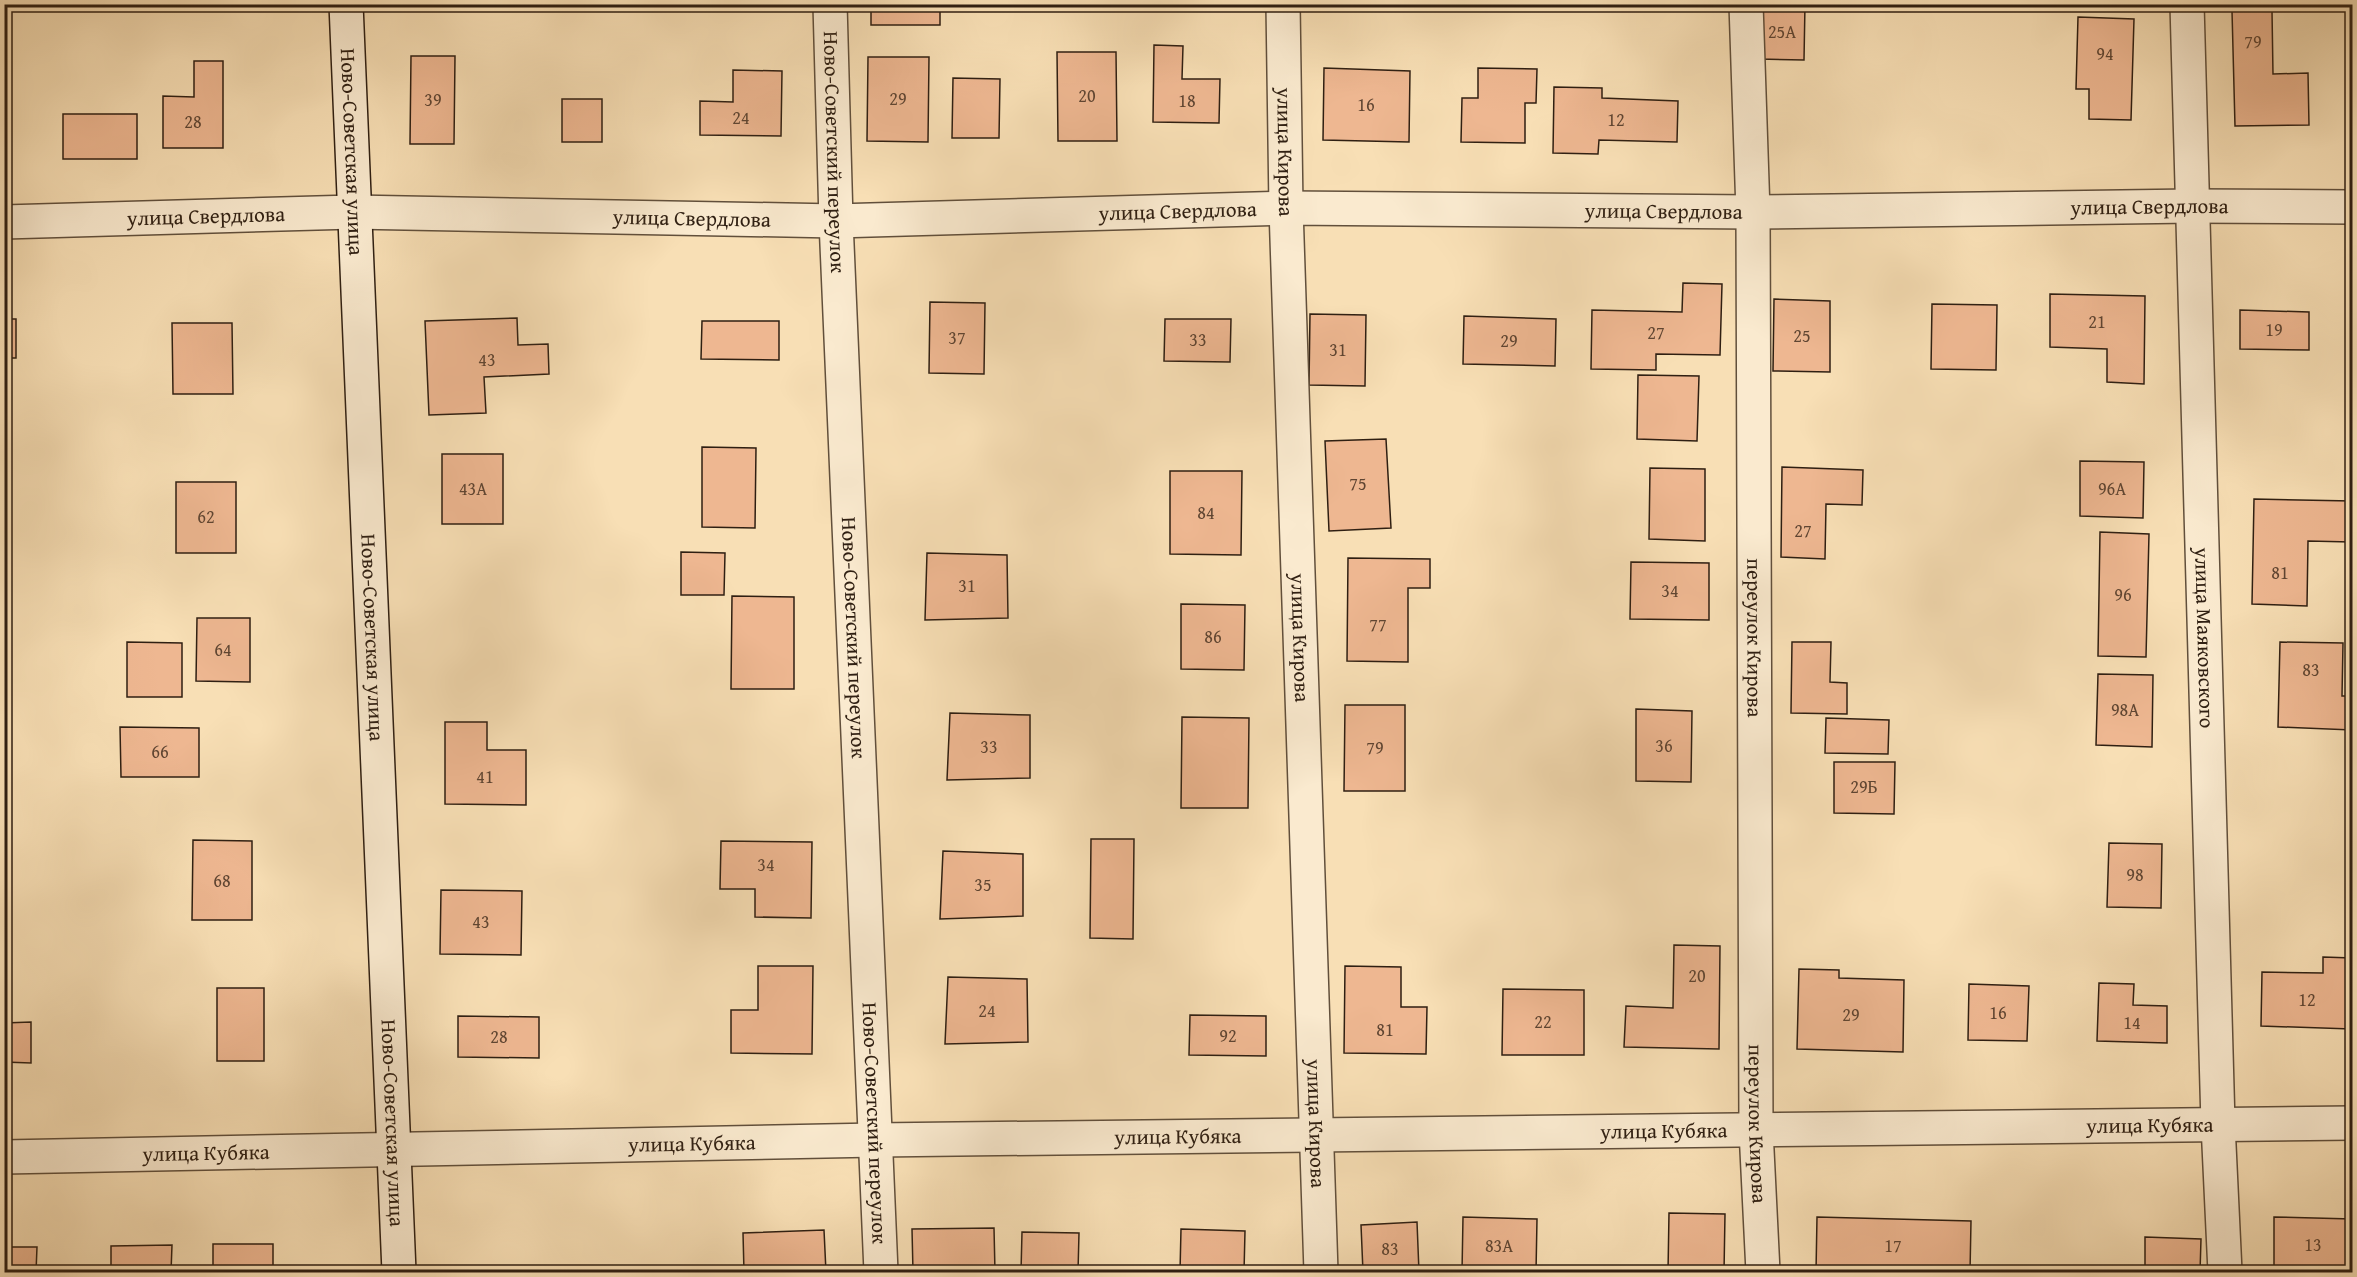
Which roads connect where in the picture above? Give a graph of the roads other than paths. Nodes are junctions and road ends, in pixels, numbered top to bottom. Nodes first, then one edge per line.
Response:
1 (346, 4) edge
2 (830, 4) edge
3 (1283, 4) edge
4 (1746, 4) edge
5 (2187, 4) edge
6 (2192, 206) junction
7 (2352, 207) edge
8 (1286, 208) junction
9 (353, 212) junction
10 (1753, 212) junction
11 (837, 221) junction
12 (4, 222) edge
13 (2218, 1124) junction
14 (2352, 1124) edge
15 (1756, 1130) junction
16 (1316, 1136) junction
17 (876, 1140) junction
18 (395, 1148) junction
19 (4, 1156) edge
20 (399, 1272) edge
21 (881, 1272) edge
22 (1321, 1272) edge
23 (1763, 1272) edge
24 (2225, 1272) edge

1 - 9 street, Ново-Советская улица
2 - 11 street, Ново-Советский переулок
3 - 8 street, улица Кирова
4 - 10 street, переулок Кирова
5 - 6 street, улица Маяковского
6 - 7 street, улица Свердлова
6 - 10 street, улица Свердлова
6 - 13 street, улица Маяковского
8 - 10 street, улица Свердлова
8 - 11 street, улица Свердлова
8 - 16 street, улица Кирова
9 - 11 street, улица Свердлова
9 - 12 street, улица Свердлова
9 - 18 street, Ново-Советская улица
10 - 15 street, переулок Кирова
11 - 17 street, Ново-Советский переулок
13 - 14 street, улица Кубяка
13 - 15 street, улица Кубяка
13 - 24 street, улица Маяковского
15 - 16 street, улица Кубяка
15 - 23 street, переулок Кирова
16 - 17 street, улица Кубяка
16 - 22 street, улица Кирова
17 - 18 street, улица Кубяка
17 - 21 street, Ново-Советский переулок
18 - 19 street, улица Кубяка
18 - 20 street, Ново-Советская улица

